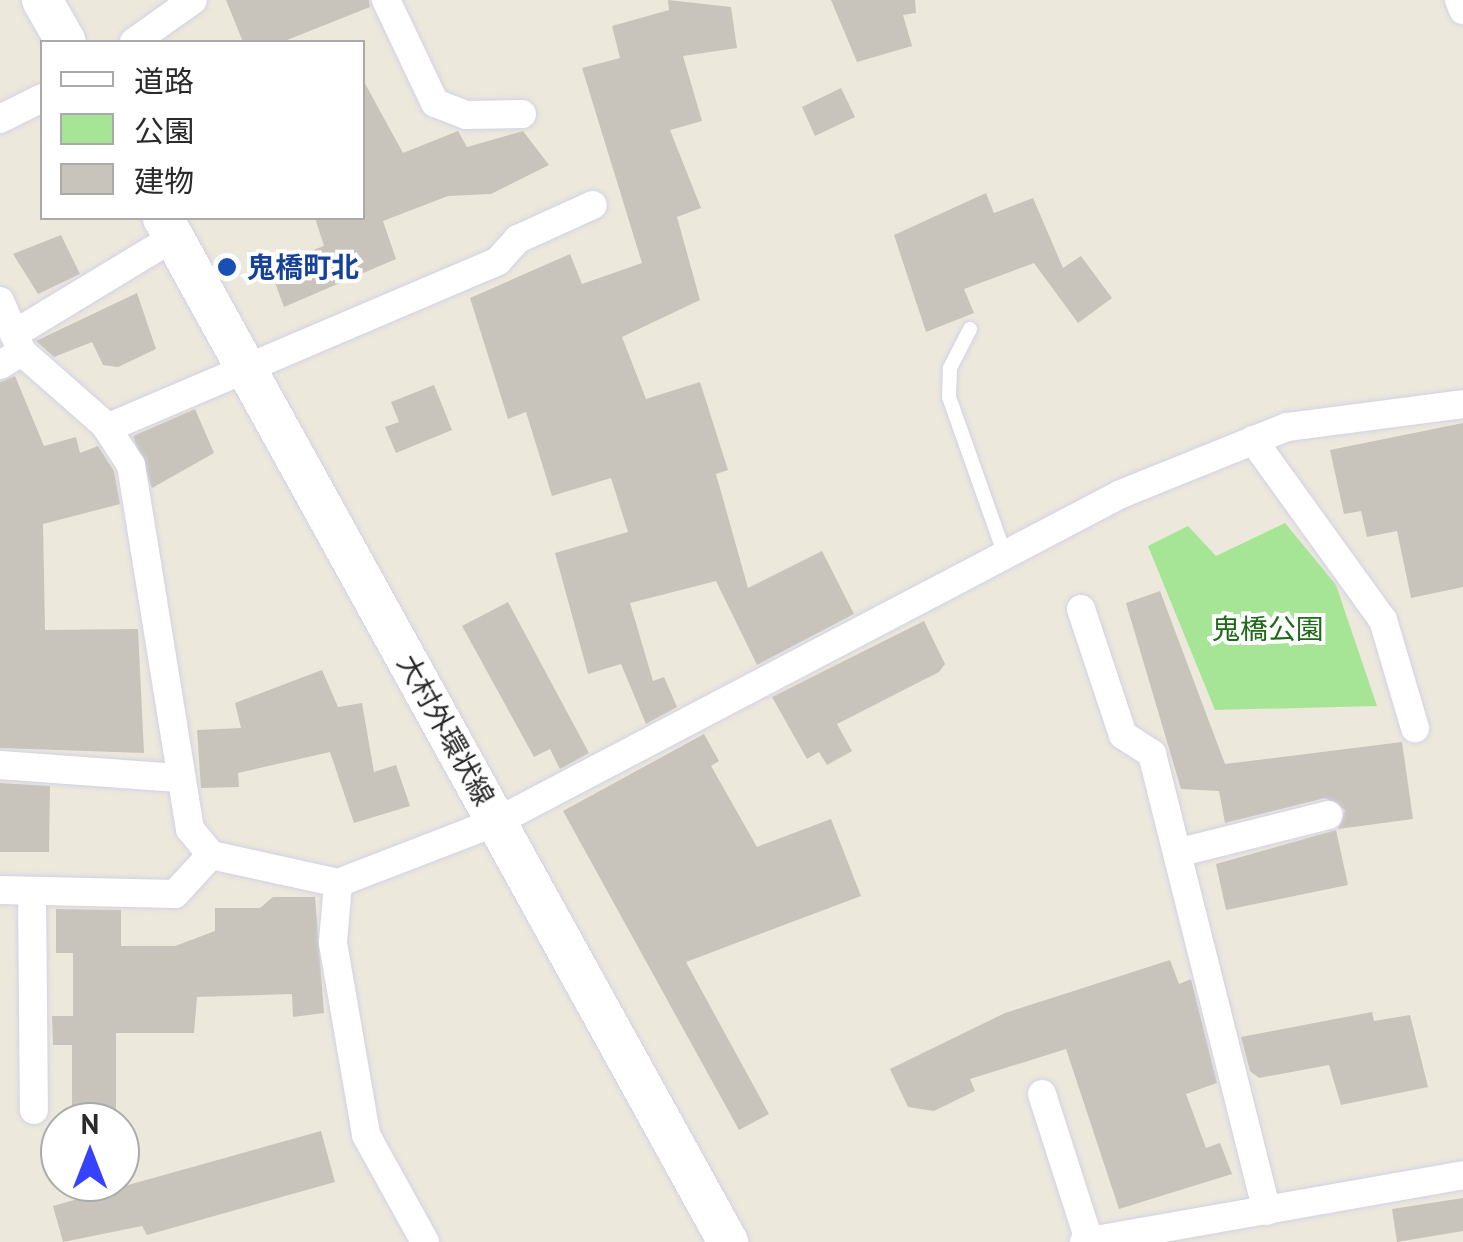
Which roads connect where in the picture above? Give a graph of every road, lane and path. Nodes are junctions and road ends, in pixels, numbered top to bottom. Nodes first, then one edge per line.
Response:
1 (42, 0) edge
2 (193, 0) edge
3 (386, 0) edge
4 (1459, 0) edge
5 (1463, 10) edge
6 (65, 40) edge
7 (137, 40) edge
8 (40, 99) edge
9 (522, 114) dead end
10 (0, 119) edge
11 (594, 205) dead end
12 (168, 227) edge
13 (0, 300) edge
14 (970, 329) dead end
15 (12, 350) edge
16 (244, 362) junction
17 (1463, 404) edge
18 (107, 428) junction
19 (1253, 440) junction
20 (1004, 552) junction
21 (1081, 609) dead end
22 (1415, 728) dead end
23 (0, 764) edge
24 (178, 778) junction
25 (1328, 815) dead end
26 (496, 822) junction
27 (1181, 852) junction
28 (212, 856) junction
29 (338, 883) junction
30 (0, 890) edge
31 (32, 891) junction
32 (1042, 1094) dead end
33 (34, 1110) dead end
34 (1463, 1174) edge
35 (1267, 1211) junction
36 (1086, 1241) edge
37 (425, 1242) edge
38 (728, 1242) edge

1 - 6 main road
2 - 7 street
3 - 9 street
4 - 5 street
8 - 10 street
11 - 16 street
12 - 15 street
12 - 16 main road, 大村外環状線
13 - 15 street
14 - 20 lane
15 - 18 street
16 - 18 street
16 - 26 main road, 大村外環状線
17 - 19 street
18 - 24 street
19 - 20 street
19 - 22 street
20 - 26 street
21 - 27 street
23 - 24 street
24 - 28 street
25 - 27 street
26 - 29 street
26 - 38 main road, 大村外環状線
27 - 35 street
28 - 29 street
28 - 31 street
29 - 37 street
30 - 31 street
31 - 33 street
32 - 36 street
34 - 35 street
35 - 36 street

